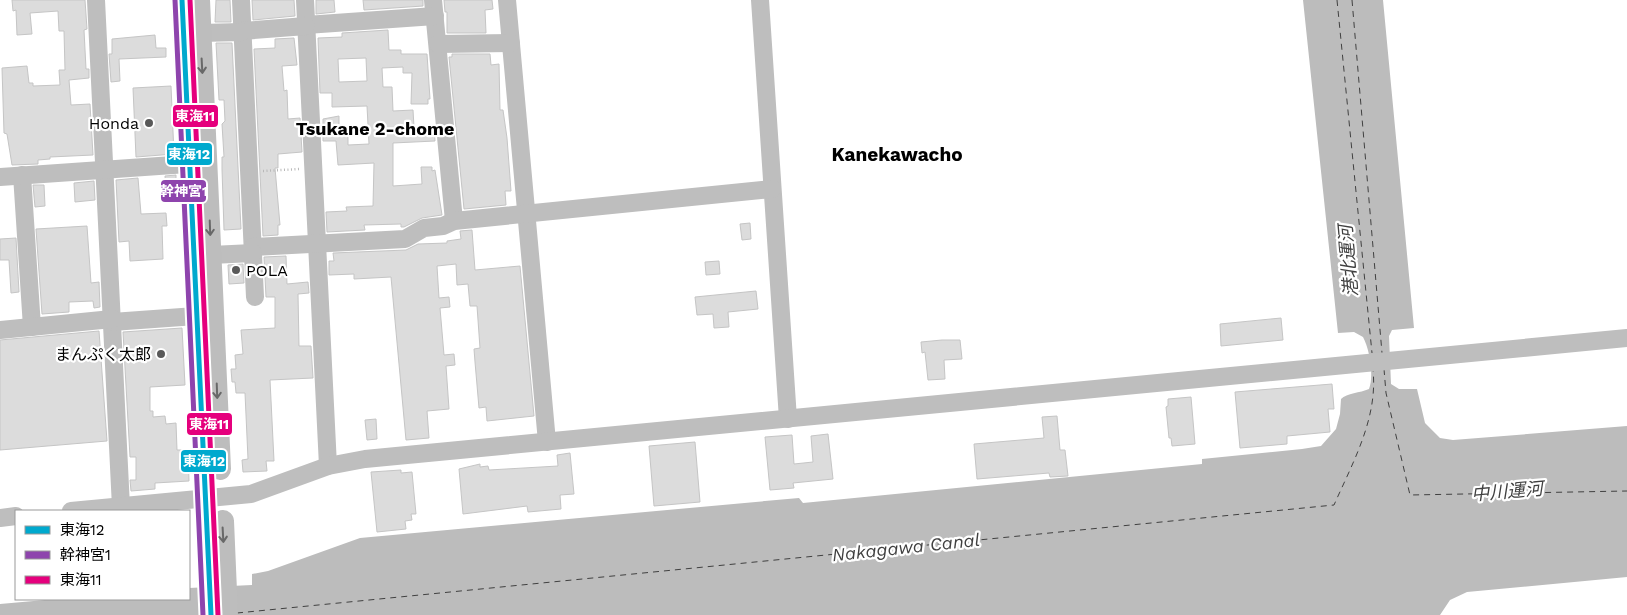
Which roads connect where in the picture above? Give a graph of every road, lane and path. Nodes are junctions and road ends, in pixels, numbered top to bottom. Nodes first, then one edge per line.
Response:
1 (96, 0) edge
2 (182, 0) edge
3 (199, 0) edge
4 (241, 0) edge
5 (305, 0) edge
6 (507, 0) edge
7 (760, 0) edge
8 (434, 8) edge
9 (306, 26) junction
10 (242, 31) junction
11 (200, 33) junction
12 (511, 43) junction
13 (438, 44) junction
14 (198, 163) junction
15 (312, 168) junction
16 (105, 170) junction
17 (249, 172) junction
18 (22, 175) junction
19 (0, 177) edge
20 (772, 189) junction
21 (526, 215) junction
22 (454, 221) junction
23 (315, 243) junction
24 (253, 250) junction
25 (211, 255) junction
26 (255, 297) dead end
27 (196, 316) junction
28 (112, 320) junction
29 (32, 327) junction
30 (0, 330) edge
31 (1627, 338) edge
32 (788, 419) junction
33 (547, 442) junction
34 (328, 466) junction
35 (214, 498) junction
36 (121, 506) junction
37 (80, 510) edge
38 (15, 516) edge
39 (0, 518) edge
40 (217, 574) junction
41 (211, 615) edge
42 (227, 615) edge

1 - 16 street
2 - 14 main road
3 - 11 main road
4 - 10 street
5 - 9 street
6 - 12 street
7 - 20 street
8 - 9 street
8 - 13 street
9 - 10 street
9 - 15 street
10 - 11 street
10 - 17 street
11 -> 14 main road
12 - 13 street
12 - 21 street
13 - 22 street
14 - 16 street
14 -> 25 main road
14 - 27 main road
15 - 17 path
15 - 23 street
16 - 18 street
16 - 28 street
17 - 24 street
18 - 19 street
18 - 29 street
20 - 21 street
20 - 32 street
21 - 22 street
21 - 33 street
22 - 23 street
23 - 24 street
23 - 34 street
24 - 25 street
24 - 26 street
25 -> 35 main road
27 - 28 street
27 - 35 main road
28 - 29 street
28 - 36 street
29 - 30 street
31 - 32 street
32 - 33 street
33 - 34 street
34 - 35 street
35 - 36 street
35 - 40 main road
36 - 37 street
38 - 39 street
40 - 41 main road
40 - 42 main road

